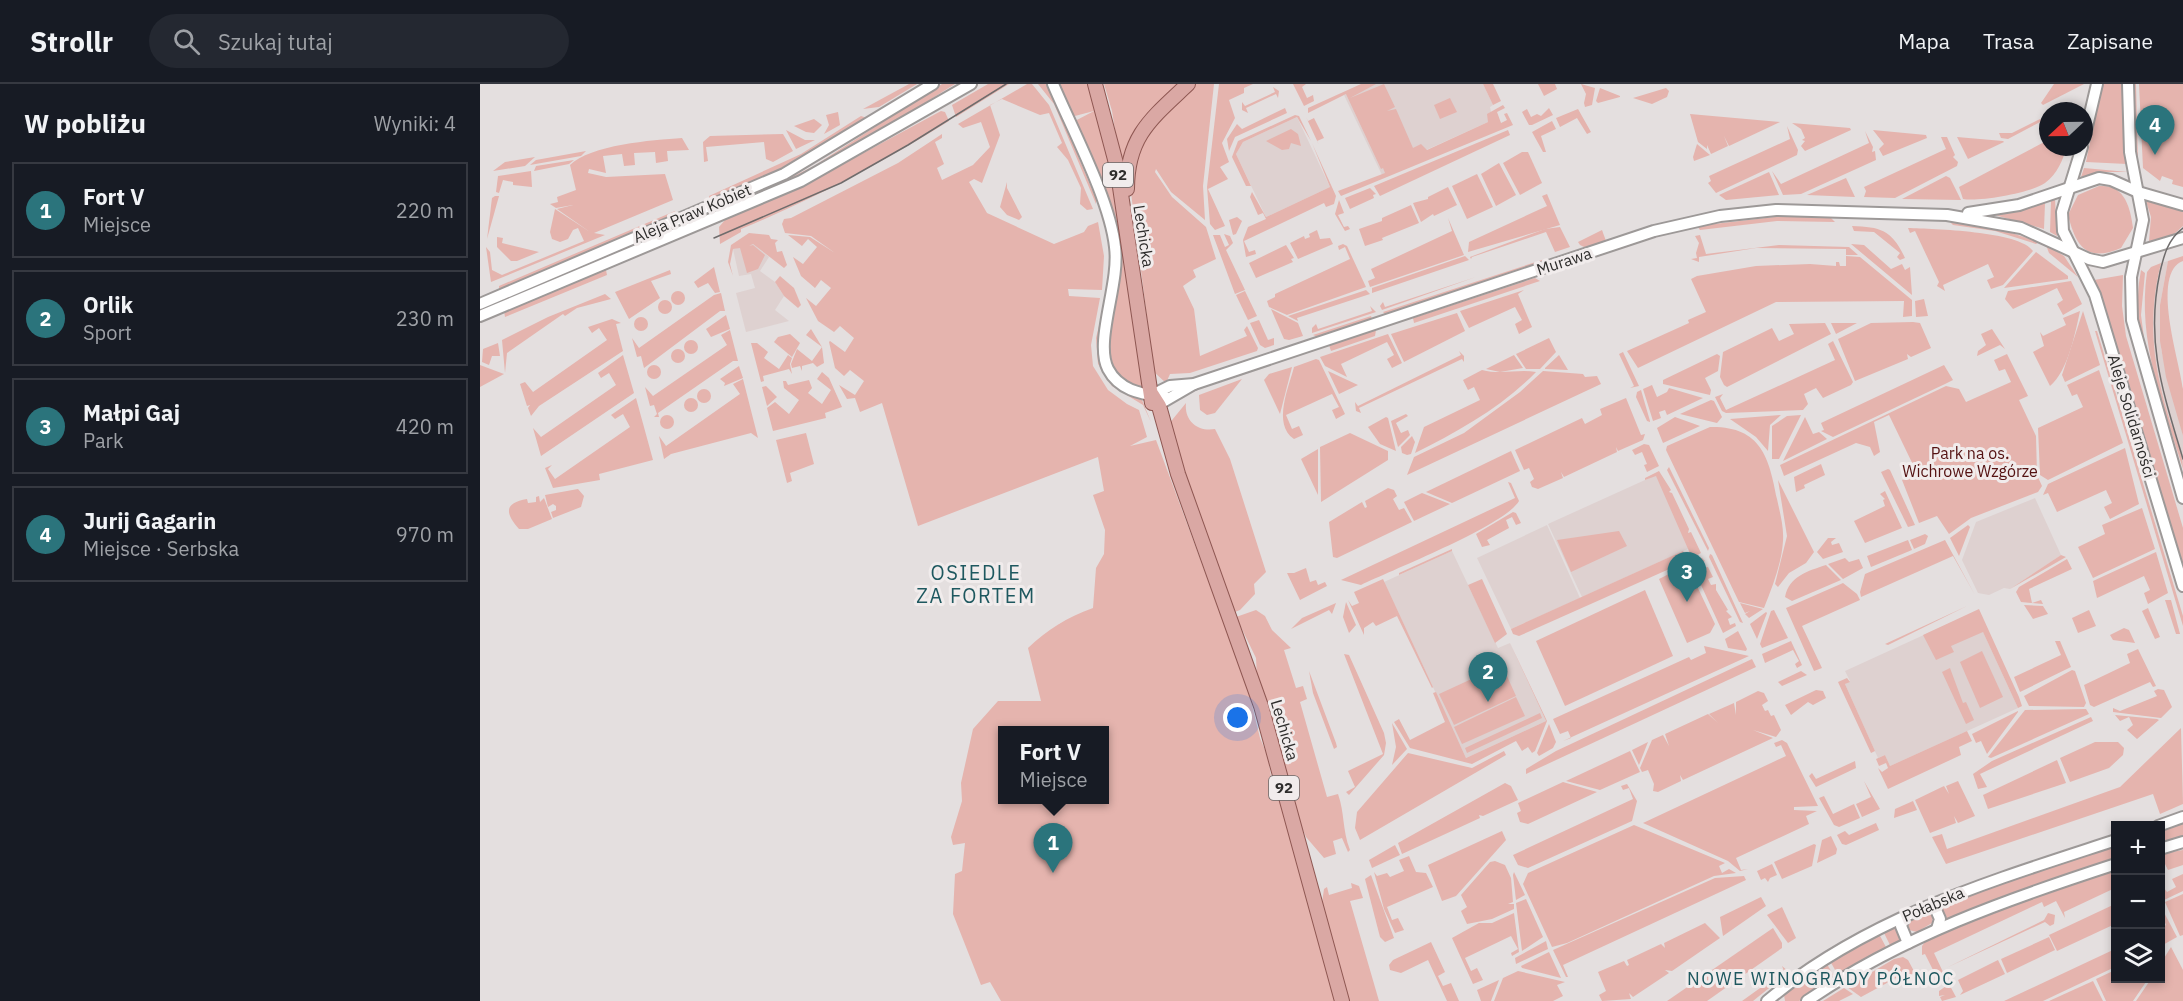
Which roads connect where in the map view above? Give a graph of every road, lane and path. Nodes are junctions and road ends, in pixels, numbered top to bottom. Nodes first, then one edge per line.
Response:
1 (933, 84) edge
2 (971, 84) edge
3 (1053, 84) edge
4 (1095, 84) edge
5 (1188, 84) edge
6 (2097, 84) edge
7 (2128, 84) edge
8 (2093, 102) edge
9 (2079, 156) edge
10 (2070, 188) junction
11 (2138, 192) junction
12 (2183, 205) edge
13 (1947, 215) junction
14 (1126, 227) junction
15 (2183, 238) edge
16 (2073, 250) junction
17 (2136, 252) junction
18 (480, 304) edge
19 (480, 316) edge
20 (1194, 384) junction
21 (1159, 400) junction
22 (2183, 498) edge
23 (2183, 586) edge
24 (2183, 817) edge
25 (2165, 823) edge
26 (2111, 841) edge
27 (2183, 842) edge
28 (2165, 847) edge
29 (2111, 865) edge
30 (1933, 903) junction
31 (1905, 916) junction
32 (1937, 929) junction
33 (1908, 942) junction
34 (1342, 1001) edge
35 (1767, 1001) edge
36 (1807, 1001) edge

1 - 18 street, Aleja Praw Kobiet
2 - 19 street, Aleja Praw Kobiet
3 - 21 street, Lechicka
4 - 14 main road, Lechicka / 92
5 - 14 main road
6 - 8 street
7 - 11 street
9 - 10 street
10 - 11 street
10 - 13 street, Murawa
10 - 16 street
11 - 12 street
11 - 17 street
13 - 16 street, Murawa
13 - 20 street, Murawa
14 - 21 main road, Lechicka / 92
15 - 17 street
16 - 17 street
16 - 23 street, Aleje Solidarności
17 - 22 street, Aleje Solidarności
20 - 21 street, Murawa
20 - 21 street, Murawa
21 - 34 main road, Lechicka / 92
24 - 25 street
26 - 30 street, Połabska
27 - 28 street
29 - 32 street, Połabska
30 - 31 street, Połabska
30 - 32 street
31 - 33 street
31 - 35 street, Połabska
32 - 33 street, Połabska
33 - 36 street, Połabska

